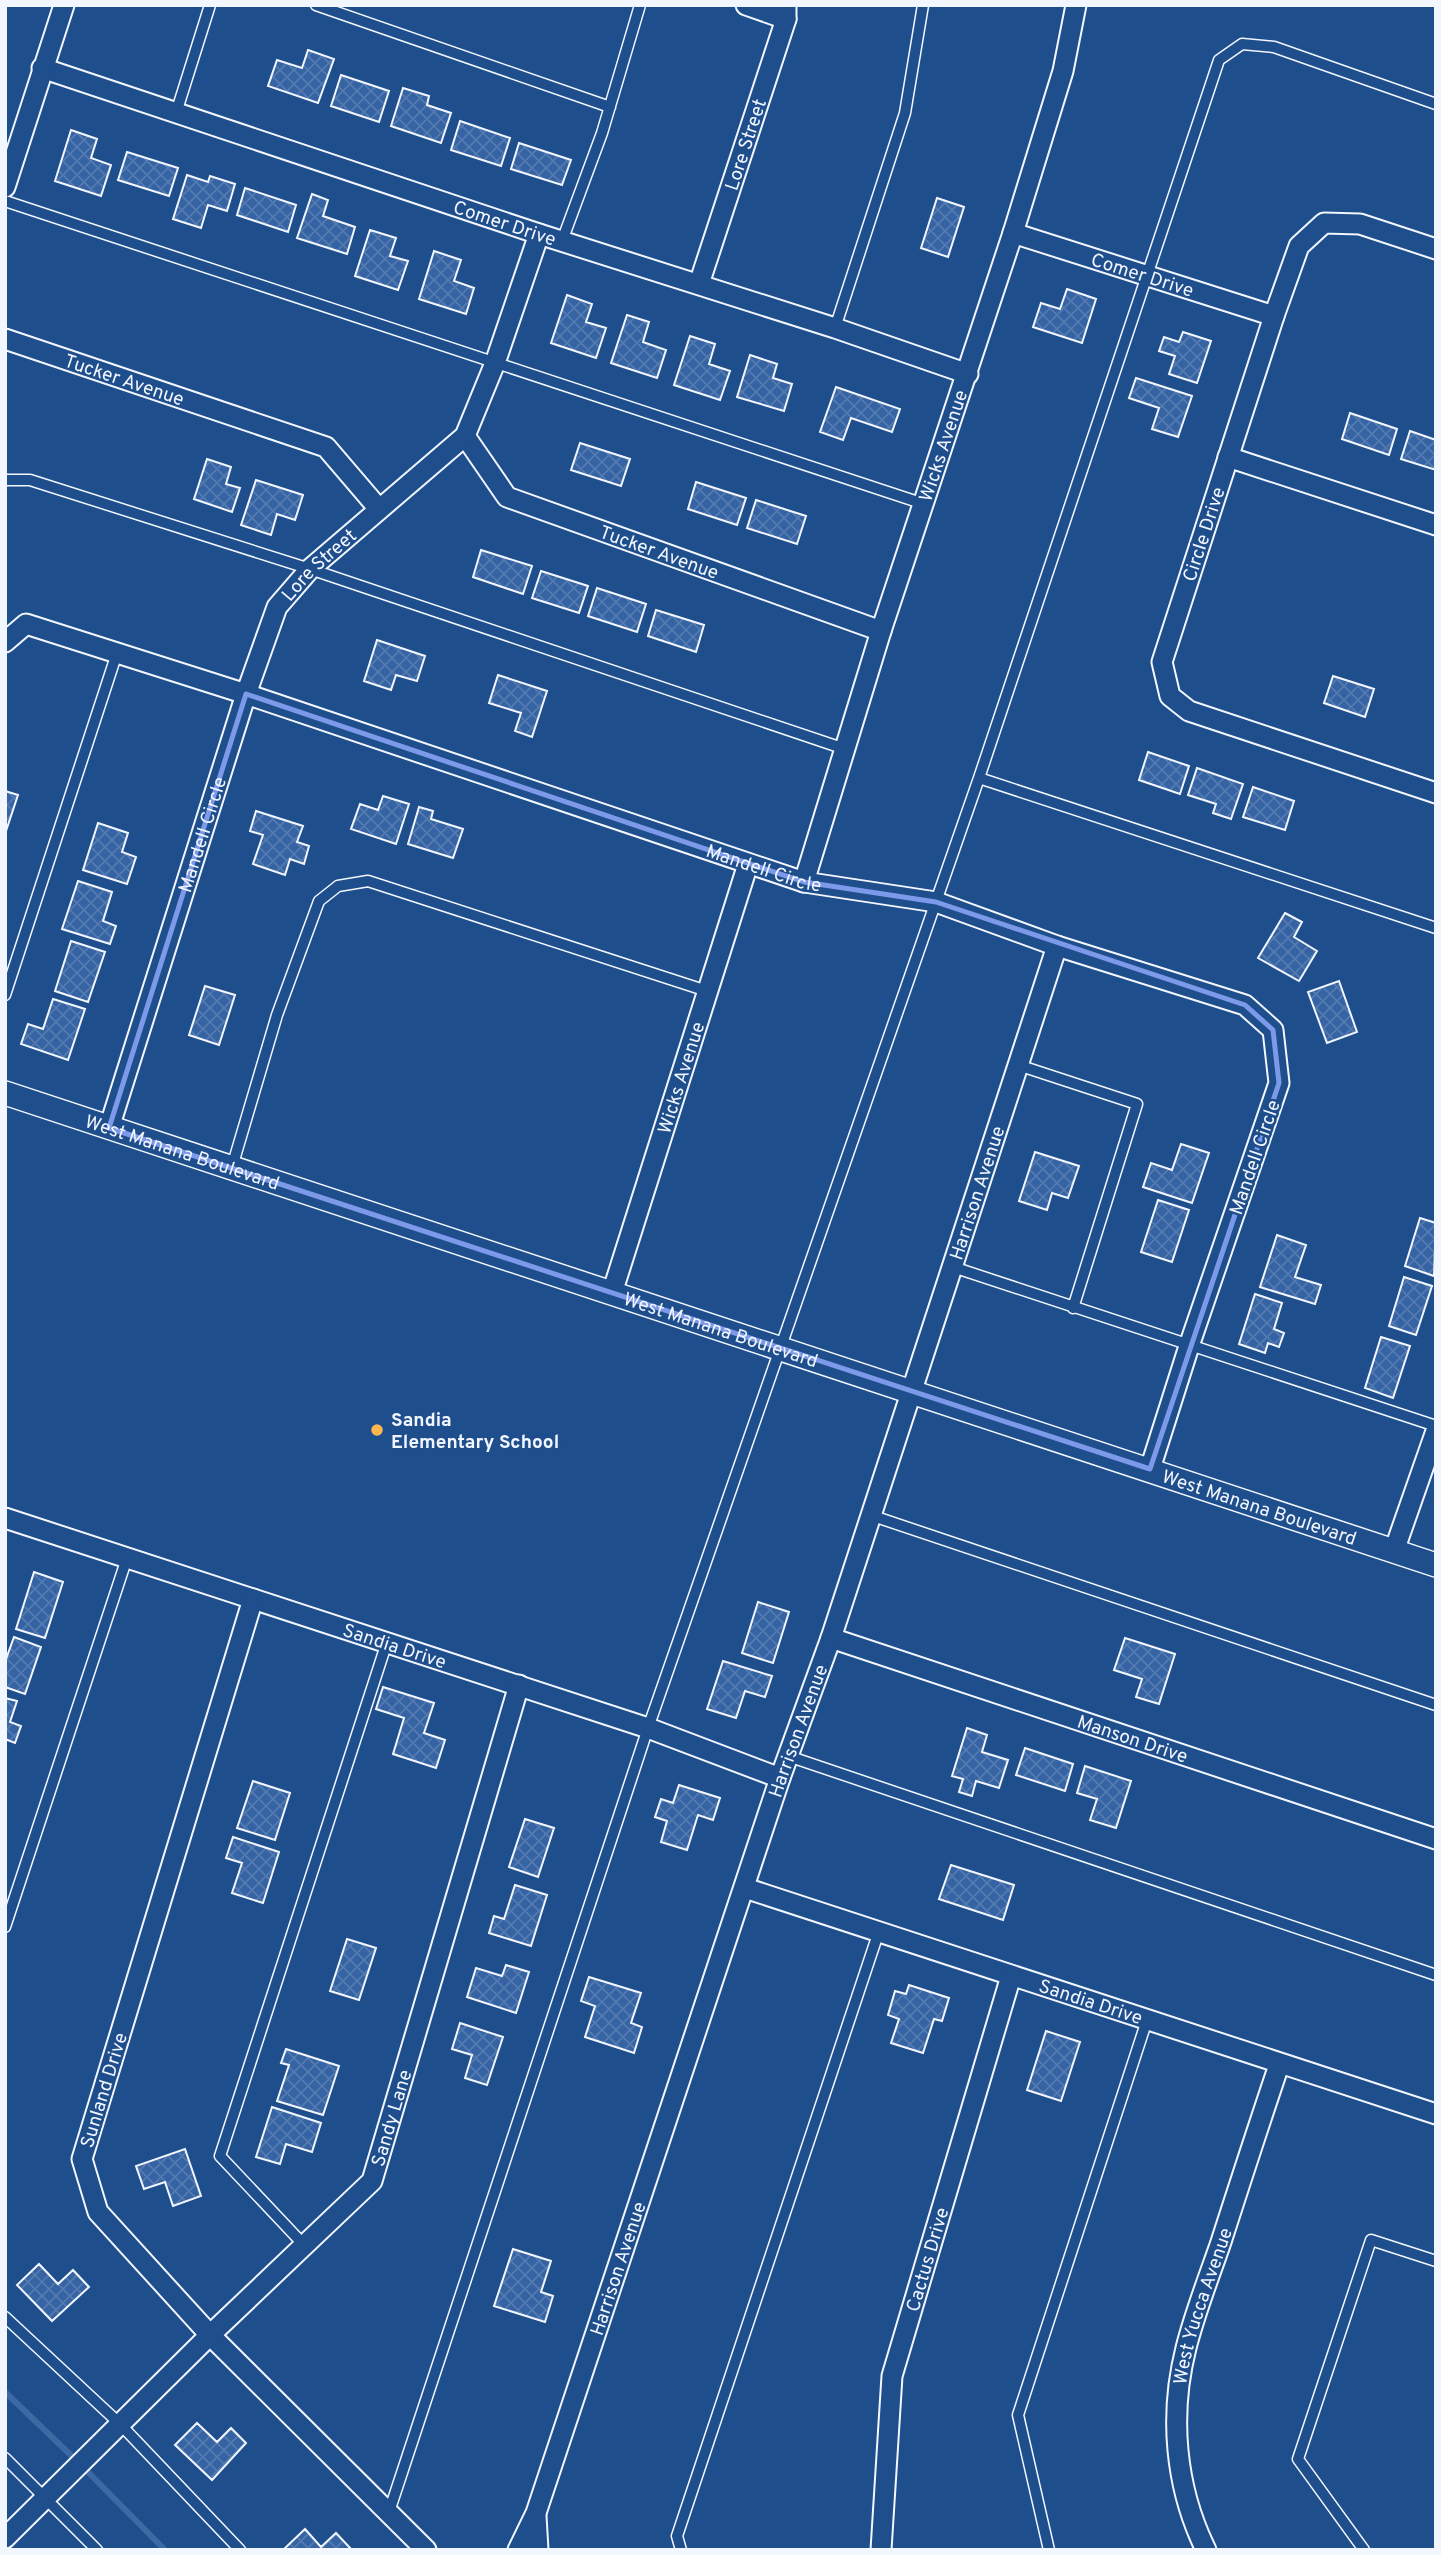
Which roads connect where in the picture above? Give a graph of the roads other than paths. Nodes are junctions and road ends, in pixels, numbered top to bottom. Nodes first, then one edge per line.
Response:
1 (64, 5) edge
2 (210, 5) edge
3 (316, 5) edge
4 (640, 5) edge
5 (746, 5) edge
6 (923, 5) edge
7 (1076, 5) edge
8 (786, 12) edge
9 (43, 68) junction
10 (1436, 104) edge
11 (610, 107) junction
12 (176, 113) junction
13 (5, 187) edge
14 (5, 201) edge
15 (1013, 233) junction
16 (539, 234) junction
17 (562, 241) junction
18 (1436, 249) edge
19 (1147, 275) junction
20 (699, 284) junction
21 (1274, 316) junction
22 (835, 328) junction
23 (5, 339) edge
24 (495, 363) junction
25 (968, 374) junction
26 (465, 436) junction
27 (1228, 457) junction
28 (5, 480) edge
29 (925, 504) junction
30 (379, 509) junction
31 (1436, 525) edge
32 (310, 569) junction
33 (881, 631) junction
34 (5, 642) edge
35 (117, 653) junction
36 (246, 694) junction
37 (845, 749) junction
38 (979, 778) junction
39 (1436, 793) edge
40 (748, 864) junction
41 (804, 882) junction
42 (936, 902) junction
43 (1436, 928) edge
44 (1057, 946) junction
45 (707, 991) junction
46 (5, 995) edge
47 (1018, 1065) junction
48 (5, 1093) edge
49 (109, 1128) junction
50 (232, 1167) junction
51 (953, 1267) junction
52 (612, 1293) junction
53 (1073, 1308) junction
54 (1190, 1343) junction
55 (780, 1348) junction
56 (911, 1391) junction
57 (1436, 1428) edge
58 (1150, 1469) junction
59 (870, 1515) junction
60 (5, 1518) edge
61 (1394, 1551) junction
62 (127, 1558) junction
63 (1436, 1565) edge
64 (253, 1599) junction
65 (831, 1638) junction
66 (387, 1642) junction
67 (519, 1685) junction
68 (1436, 1705) edge
69 (648, 1728) junction
70 (788, 1756) junction
71 (780, 1777) junction
72 (1436, 1839) edge
73 (745, 1888) junction
74 (5, 1927) edge
75 (879, 1931) junction
76 (1436, 1975) edge
77 (1011, 1976) junction
78 (1147, 2021) junction
79 (1279, 2065) junction
80 (1436, 2114) edge
81 (304, 2245) junction
82 (1436, 2261) edge
83 (5, 2317) edge
84 (210, 2335) junction
85 (120, 2424) junction
86 (5, 2458) edge
87 (45, 2498) junction
88 (389, 2512) junction
89 (536, 2513) junction
90 (5, 2538) edge
91 (97, 2550) edge
92 (240, 2550) edge
93 (426, 2550) edge
94 (518, 2550) edge
95 (538, 2550) edge
96 (681, 2550) edge
97 (881, 2550) edge
98 (1049, 2550) edge
99 (1206, 2550) edge
100 (1364, 2550) edge

1 - 9 street
2 - 12 lane
3 - 11 lane
4 - 11 lane
5 - 8 street
6 - 22 lane
7 - 15 street, Wicks Avenue
8 - 20 street, Lore Street
9 - 12 street, Comer Drive
9 - 13 street
10 - 19 lane
11 - 17 lane
12 - 16 street, Comer Drive
14 - 24 lane
15 - 19 street, Comer Drive
15 - 25 street, Wicks Avenue
16 - 17 street, Comer Drive
16 - 24 street, Lore Street
17 - 20 street, Comer Drive
18 - 21 street, Circle Drive
19 - 21 street, Comer Drive
19 - 38 lane
20 - 22 street, Comer Drive
21 - 27 street, Circle Drive
22 - 25 street, Comer Drive
23 - 30 street, Tucker Avenue
24 - 26 street, Lore Street
24 - 29 lane
25 - 29 street, Wicks Avenue
26 - 30 street, Lore Street
26 - 33 street, Tucker Avenue
27 - 31 street
27 - 39 street, Circle Drive
28 - 32 lane
29 - 33 street, Wicks Avenue
30 - 32 street, Lore Street
32 - 36 street, Lore Street
32 - 37 lane
33 - 37 street, Wicks Avenue
34 - 35 street
35 - 36 street
35 - 46 lane
36 - 40 street, Mandell Circle
36 - 49 street, Mandell Circle
37 - 41 street, Wicks Avenue
38 - 42 lane
38 - 43 lane
40 - 41 street, Mandell Circle
40 - 45 street, Wicks Avenue
41 - 42 street, Mandell Circle
42 - 44 street, Mandell Circle
42 - 55 lane
44 - 47 street, Harrison Avenue
44 - 54 street, Mandell Circle
45 - 50 lane
45 - 52 street, Wicks Avenue
47 - 51 street, Harrison Avenue
47 - 53 lane
48 - 49 street, West Manana Boulevard
49 - 50 street, West Manana Boulevard
50 - 52 street, West Manana Boulevard
51 - 53 lane
51 - 56 street, Harrison Avenue
52 - 55 street, West Manana Boulevard
53 - 54 lane
54 - 57 lane
54 - 58 street, Mandell Circle
55 - 56 street, West Manana Boulevard
55 - 69 lane
56 - 58 street, West Manana Boulevard
56 - 59 street, Harrison Avenue
57 - 61 street
58 - 61 street, West Manana Boulevard
59 - 65 street, Harrison Avenue
59 - 68 lane
60 - 62 street, Sandia Drive
61 - 63 street, West Manana Boulevard
62 - 64 street, Sandia Drive
62 - 74 lane
64 - 66 street, Sandia Drive
64 - 84 street, Sunland Drive
65 - 70 street, Harrison Avenue
65 - 72 street, Manson Drive
66 - 67 street, Sandia Drive
66 - 81 lane
67 - 69 street, Sandia Drive
67 - 81 street, Sandy Lane
69 - 71 street, Sandia Drive
69 - 88 lane
70 - 71 street, Harrison Avenue
70 - 76 lane
71 - 73 street, Harrison Avenue
73 - 75 street, Sandia Drive
73 - 89 street, Harrison Avenue
75 - 77 street, Sandia Drive
75 - 96 lane
77 - 78 street, Sandia Drive
77 - 97 street, Cactus Drive
78 - 79 street, Sandia Drive
78 - 98 lane
79 - 80 street, Sandia Drive
79 - 99 street, West Yucca Avenue
81 - 84 street, Sandy Lane
82 - 100 lane
83 - 85 lane
84 - 85 street, Sandy Lane
84 - 88 street, Sunland Drive
85 - 87 street, Sandy Lane
85 - 92 lane
86 - 87 lane
87 - 90 street, Sandy Lane
87 - 91 lane
88 - 93 street, Sunland Drive
89 - 94 street, Harrison Avenue
89 - 95 street, Harrison Avenue

